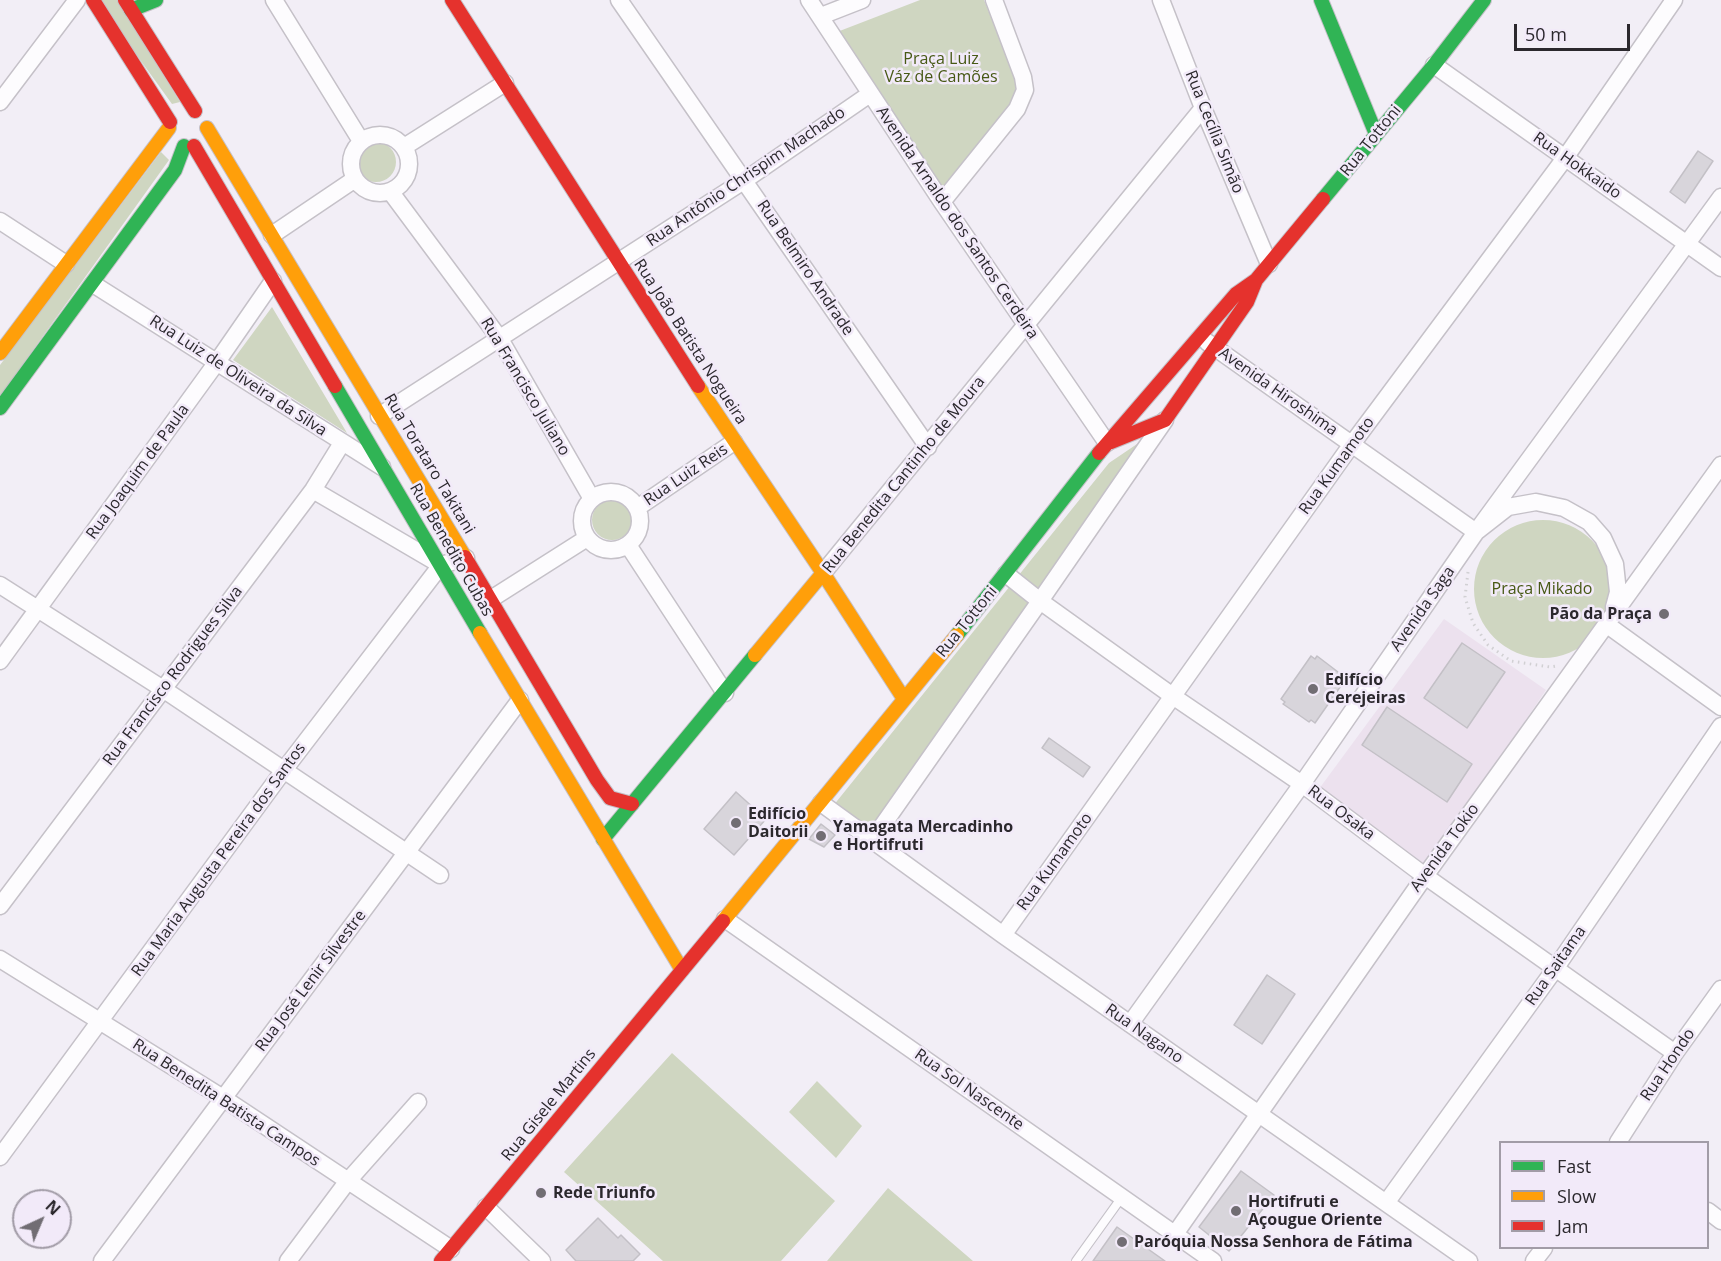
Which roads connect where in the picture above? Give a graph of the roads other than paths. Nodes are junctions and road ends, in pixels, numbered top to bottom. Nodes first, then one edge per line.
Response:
1 (77, 0) edge
2 (93, 0) edge
3 (156, 0) edge
4 (274, 0) edge
5 (452, 0) edge
6 (619, 0) edge
7 (809, 0) edge
8 (862, 0) edge
9 (994, 0) edge
10 (1161, 0) edge
11 (1321, 0) edge
12 (1484, 0) edge
13 (1674, 0) edge
14 (128, 5) edge
15 (821, 16) junction
16 (1434, 65) junction
17 (505, 83) junction
18 (870, 94) junction
19 (0, 102) edge
20 (1203, 108) junction
21 (195, 111) junction
22 (169, 125) junction
23 (207, 128) junction
24 (1376, 134) junction
25 (361, 141) junction
26 (189, 146) junction
27 (404, 147) junction
28 (1565, 158) junction
29 (355, 179) junction
30 (745, 180) junction
31 (390, 191) junction
32 (1721, 197) edge
33 (942, 202) junction
34 (0, 222) edge
35 (272, 235) junction
36 (1687, 244) junction
37 (618, 261) junction
38 (66, 264) junction
39 (1269, 264) junction
40 (1721, 268) edge
41 (1256, 280) junction
42 (273, 281) junction
43 (93, 284) junction
44 (1026, 326) junction
45 (1198, 336) junction
46 (500, 339) junction
47 (1216, 348) junction
48 (0, 353) edge
49 (217, 363) junction
50 (0, 408) edge
51 (379, 416) junction
52 (1165, 420) junction
53 (734, 442) junction
54 (342, 443) junction
55 (1107, 444) junction
56 (1352, 444) junction
57 (928, 447) junction
58 (1721, 465) edge
59 (383, 467) junction
60 (313, 490) junction
61 (592, 499) junction
62 (637, 508) junction
63 (1476, 532) junction
64 (587, 538) junction
65 (628, 544) junction
66 (466, 558) junction
67 (441, 565) junction
68 (823, 573) junction
69 (1006, 574) junction
70 (0, 585) edge
71 (491, 599) junction
72 (1040, 601) junction
73 (38, 610) junction
74 (1610, 618) junction
75 (0, 661) edge
76 (163, 689) junction
77 (725, 693) junction
78 (1174, 697) junction
79 (904, 699) junction
80 (520, 700) junction
81 (1721, 707) edge
82 (1721, 726) edge
83 (284, 770) junction
84 (597, 780) junction
85 (1302, 784) junction
86 (574, 792) junction
87 (821, 803) junction
88 (632, 804) junction
89 (603, 839) junction
90 (873, 839) junction
91 (407, 852) junction
92 (440, 875) dead end
93 (1425, 876) junction
94 (0, 906) edge
95 (725, 919) junction
96 (1003, 935) junction
97 (0, 959) edge
98 (1555, 969) junction
99 (682, 970) junction
100 (1721, 989) edge
101 (100, 1021) junction
102 (1130, 1024) junction
103 (1675, 1053) junction
104 (223, 1098) junction
105 (417, 1102) dead end
106 (1259, 1114) junction
107 (1619, 1141) edge
108 (0, 1157) edge
109 (347, 1182) junction
110 (1122, 1196) junction
111 (1386, 1203) junction
112 (486, 1207) junction
113 (1175, 1234) junction
114 (1543, 1249) edge
115 (446, 1255) edge
116 (102, 1261) edge
117 (288, 1261) edge
118 (542, 1261) edge
119 (1076, 1261) edge
120 (1213, 1261) edge
121 (1469, 1261) edge
122 (1534, 1261) edge

1 - 19 street
2 - 22 street
3 - 14 street
4 - 25 street
5 - 17 street, Rua João Batista Nogueira
6 - 30 street, Rua Belmiro Andrade
7 - 15 street, Avenida Arnaldo dos Santos Cerdeira
8 - 15 street
9 - 33 street
10 - 20 street, Rua Cecília Simão
11 - 24 street
12 - 16 street, Rua Tottoni
13 - 28 street, Rua Kumamoto
14 - 21 street
15 - 18 street, Avenida Arnaldo dos Santos Cerdeira
16 - 24 street, Rua Tottoni
16 - 28 street, Rua Hokkaido
17 - 27 street
17 - 37 street, Rua João Batista Nogueira
18 - 30 street, Rua Antônio Chrispim Machado
18 - 33 street, Avenida Arnaldo dos Santos Cerdeira
20 - 39 street, Rua Cecília Simão
20 - 44 street, Rua Benedita Cantinho de Moura
21 - 22 street
21 - 23 street
22 - 26 street
22 - 38 street
23 - 26 street
23 - 35 street, Rua Torataro Takitani
24 - 39 street, Rua Tottoni
25 - 27 street
25 - 29 street
26 - 42 street, Rua Benedito Cubas
26 - 43 street
27 - 31 street
28 - 36 street, Rua Hokkaido
28 - 56 street, Rua Kumamoto
29 - 31 street
29 - 35 street
30 - 37 street, Rua Antônio Chrispim Machado
30 - 57 street, Rua Belmiro Andrade
31 - 46 street, Rua Francisco Juliano
32 - 36 street, Avenida Saga
33 - 44 street, Avenida Arnaldo dos Santos Cerdeira
34 - 38 street
35 - 51 street, Rua Torataro Takitani
36 - 40 street, Rua Hokkaido
36 - 63 street, Avenida Saga
37 - 46 street, Rua Antônio Chrispim Machado
37 - 53 street, Rua João Batista Nogueira
38 - 48 street
39 - 41 street, Rua Tottoni
41 - 45 street, Rua Tottoni
41 - 47 street, Rua Tottoni
42 - 49 street, Rua Joaquim de Paula
42 - 59 street, Rua Benedito Cubas
43 - 49 street, Rua Luiz de Oliveira da Silva
43 - 50 street
44 - 55 street, Avenida Arnaldo dos Santos Cerdeira
44 - 57 street, Rua Benedita Cantinho de Moura
45 - 47 street, Avenida Hiroshima
45 - 55 street, Rua Tottoni
46 - 51 street, Rua Antônio Chrispim Machado
46 - 61 street, Rua Francisco Juliano
47 - 52 street, Rua Tottoni
47 - 56 street, Avenida Hiroshima
49 - 54 street, Rua Luiz de Oliveira da Silva
49 - 73 street, Rua Joaquim de Paula
51 - 66 street, Rua Torataro Takitani
52 - 55 street
52 - 72 street, Rua Tottoni
53 - 62 street, Rua Luiz Reis
53 - 68 street, Rua João Batista Nogueira
54 - 59 street, Rua Luiz de Oliveira da Silva
54 - 60 street, Rua Francisco Rodrigues Silva
55 - 69 street, Rua Tottoni
56 - 63 street, Avenida Hiroshima
56 - 78 street, Rua Kumamoto
57 - 68 street, Rua Benedita Cantinho de Moura
58 - 74 street, Avenida Tokio
59 - 67 street, Rua Benedito Cubas
60 - 67 street
60 - 76 street, Rua Francisco Rodrigues Silva
61 - 62 street
61 - 64 street
62 - 65 street
63 - 74 street
63 - 85 street, Avenida Saga
64 - 65 street
64 - 71 street
65 - 77 street
66 - 67 street
66 - 71 street, Rua Torataro Takitani
67 - 80 street, Rua Benedito Cubas
67 - 83 street, Rua Maria Augusta Pereira dos Santos
68 - 77 street, Rua Benedita Cantinho de Moura
68 - 79 street, Rua João Batista Nogueira
69 - 72 street, Rua Osaka
69 - 79 street, Rua Tottoni
70 - 73 street
71 - 84 street, Rua Torataro Takitani
72 - 78 street, Rua Osaka
72 - 90 street, Rua Tottoni
73 - 75 street, Rua Joaquim de Paula
73 - 76 street
74 - 81 street
74 - 93 street, Avenida Tokio
76 - 83 street
76 - 94 street, Rua Francisco Rodrigues Silva
77 - 88 street, Rua Benedita Cantinho de Moura
78 - 85 street, Rua Osaka
78 - 96 street, Rua Kumamoto
79 - 87 street, Rua Tottoni
80 - 86 street, Rua Benedito Cubas
80 - 91 street, Rua José Lenir Silvestre
82 - 98 street, Rua Saitama
83 - 91 street
83 - 101 street, Rua Maria Augusta Pereira dos Santos
84 - 86 street
84 - 88 street, Rua Torataro Takitani
85 - 93 street, Rua Osaka
85 - 102 street, Avenida Saga
86 - 89 street, Rua Benedito Cubas
87 - 90 street, Rua Nagano
87 - 95 street, Rua Tottoni
88 - 89 street, Rua Benedita Cantinho de Moura
89 - 99 street, Rua Benedito Cubas
90 - 96 street, Rua Nagano
91 - 92 street
91 - 104 street, Rua José Lenir Silvestre
93 - 98 street, Rua Osaka
93 - 106 street, Avenida Tokio
95 - 99 street, Rua Tottoni
95 - 110 street, Rua Sol Nascente
96 - 102 street, Rua Nagano
97 - 101 street, Rua Benedita Batista Campos
98 - 103 street, Rua Osaka
98 - 111 street, Rua Saitama
99 - 112 street, Rua Gisele Martins
100 - 103 street, Rua Hondo
101 - 104 street, Rua Benedita Batista Campos
101 - 108 street, Rua Maria Augusta Pereira dos Santos
102 - 106 street, Rua Nagano
103 - 107 street, Rua Hondo
104 - 109 street, Rua Benedita Batista Campos
104 - 116 street, Rua José Lenir Silvestre
105 - 109 street
106 - 111 street, Rua Nagano
106 - 113 street, Avenida Tokio
109 - 115 street, Rua Benedita Batista Campos
109 - 117 street
110 - 113 street, Rua Sol Nascente
110 - 119 lane
111 - 121 street, Rua Nagano
112 - 115 street, Rua Gisele Martins
112 - 118 street
113 - 120 street, Rua Sol Nascente
114 - 122 street

